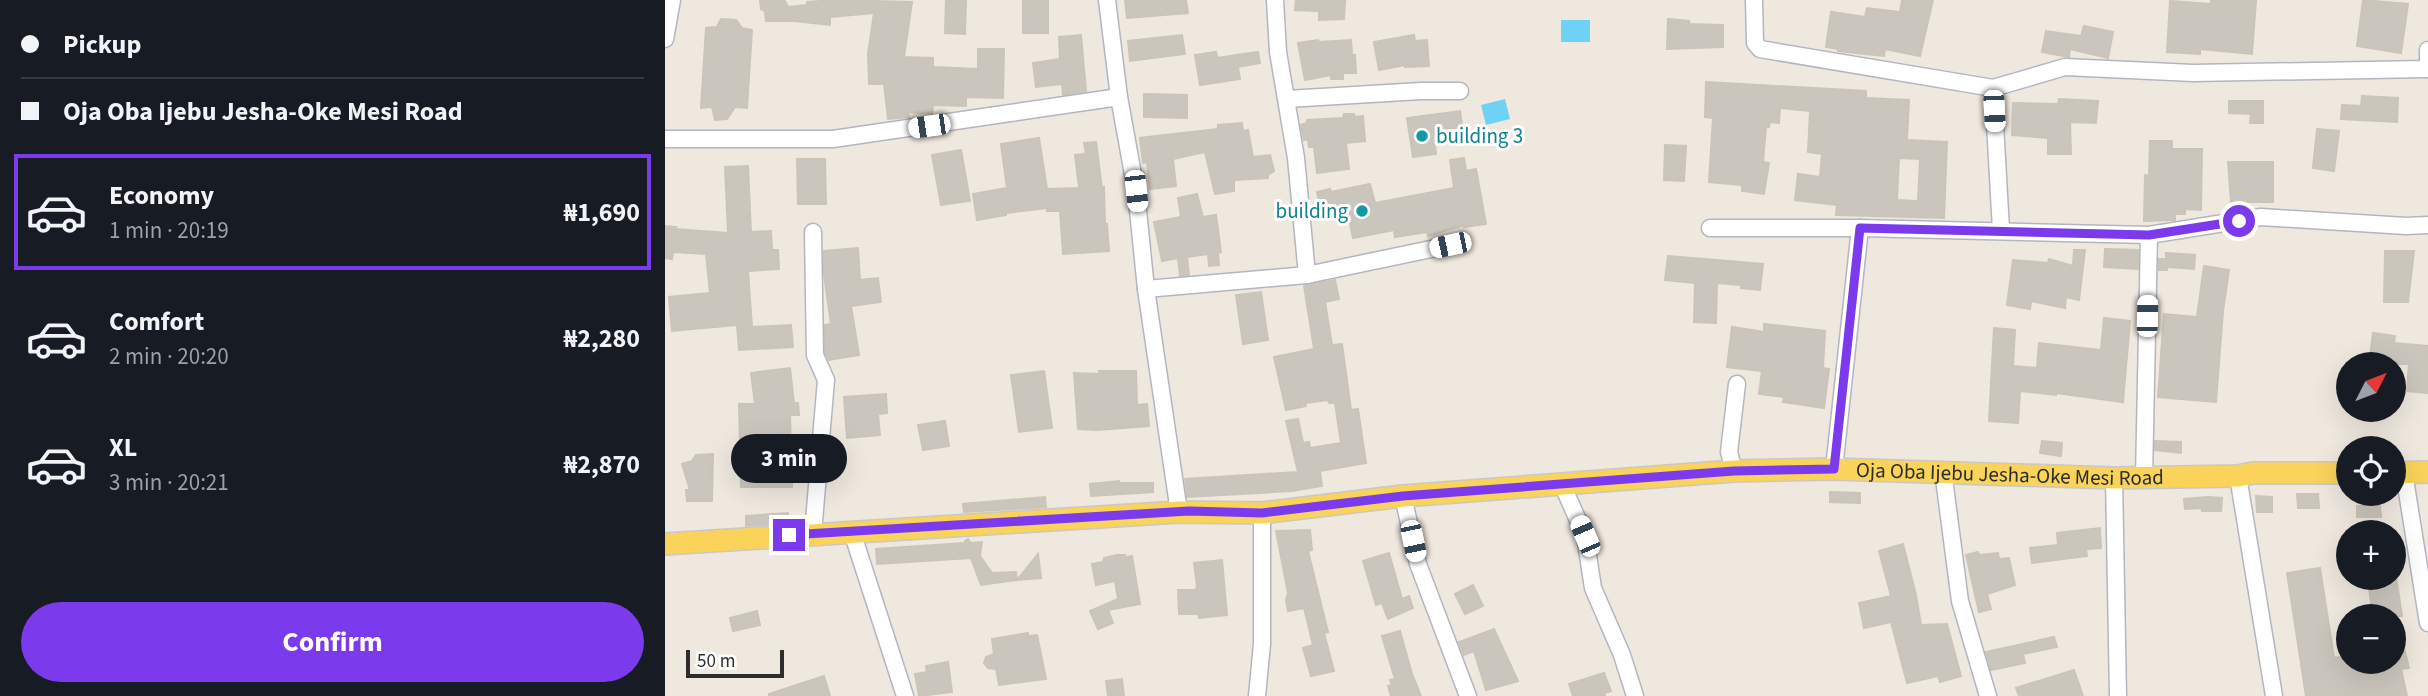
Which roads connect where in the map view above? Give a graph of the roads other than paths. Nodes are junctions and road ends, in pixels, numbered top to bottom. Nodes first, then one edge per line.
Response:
1 (672, 0) edge
2 (1107, 0) edge
3 (1275, 0) edge
4 (1754, 0) edge
5 (665, 39) edge
6 (2428, 50) edge
7 (2427, 69) edge
8 (1993, 88) junction
9 (1460, 92) dead end
10 (1119, 97) junction
11 (1287, 99) junction
12 (665, 139) edge
13 (2428, 225) edge
14 (1710, 228) dead end
15 (1860, 228) junction
16 (2001, 230) junction
17 (813, 232) dead end
18 (2149, 235) junction
19 (1450, 245) dead end
20 (1307, 275) junction
21 (1146, 289) junction
22 (1738, 384) dead end
23 (1834, 469) junction
24 (1734, 471) junction
25 (1943, 471) junction
26 (2428, 472) edge
27 (2336, 473) edge
28 (2406, 473) edge
29 (2238, 476) junction
30 (2114, 478) junction
31 (2144, 478) junction
32 (1562, 484) junction
33 (1403, 496) junction
34 (2405, 506) edge
35 (1179, 512) junction
36 (1262, 513) junction
37 (852, 532) junction
38 (813, 533) junction
39 (665, 544) edge
40 (2428, 622) edge
41 (905, 696) edge
42 (1257, 696) edge
43 (1468, 696) edge
44 (1636, 696) edge
45 (1988, 696) edge
46 (2118, 696) edge
47 (2274, 696) edge

1 - 5 street
2 - 10 street
3 - 11 street
4 - 8 street
6 - 7 street
7 - 8 street
8 - 16 street
9 - 11 street
10 - 12 street
10 - 21 street
11 - 20 street
13 - 18 street
14 - 15 street
15 - 16 street
15 - 23 street
16 - 18 street
17 - 38 street
18 - 31 street
19 - 20 street
20 - 21 street
21 - 35 street
22 - 24 street
23 - 24 main road, Oja Oba Ijebu Jesha-Oke Mesi Road
23 - 25 main road, Oja Oba Ijebu Jesha-Oke Mesi Road
24 - 32 main road, Oja Oba Ijebu Jesha-Oke Mesi Road
25 - 30 main road, Oja Oba Ijebu Jesha-Oke Mesi Road
25 - 45 street
26 - 28 main road
27 - 29 main road, Oja Oba Ijebu Jesha-Oke Mesi Road
29 - 31 main road, Oja Oba Ijebu Jesha-Oke Mesi Road
29 - 47 street
30 - 31 main road, Oja Oba Ijebu Jesha-Oke Mesi Road
30 - 46 street
32 - 33 main road, Oja Oba Ijebu Jesha-Oke Mesi Road
32 - 44 street
33 - 36 main road, Oja Oba Ijebu Jesha-Oke Mesi Road
33 - 43 street
34 - 40 street
35 - 36 main road, Oja Oba Ijebu Jesha-Oke Mesi Road
35 - 37 main road, Oja Oba Ijebu Jesha-Oke Mesi Road
36 - 42 street
37 - 38 main road, Oja Oba Ijebu Jesha-Oke Mesi Road
37 - 41 street
38 - 39 main road, Oja Oba Ijebu Jesha-Oke Mesi Road

